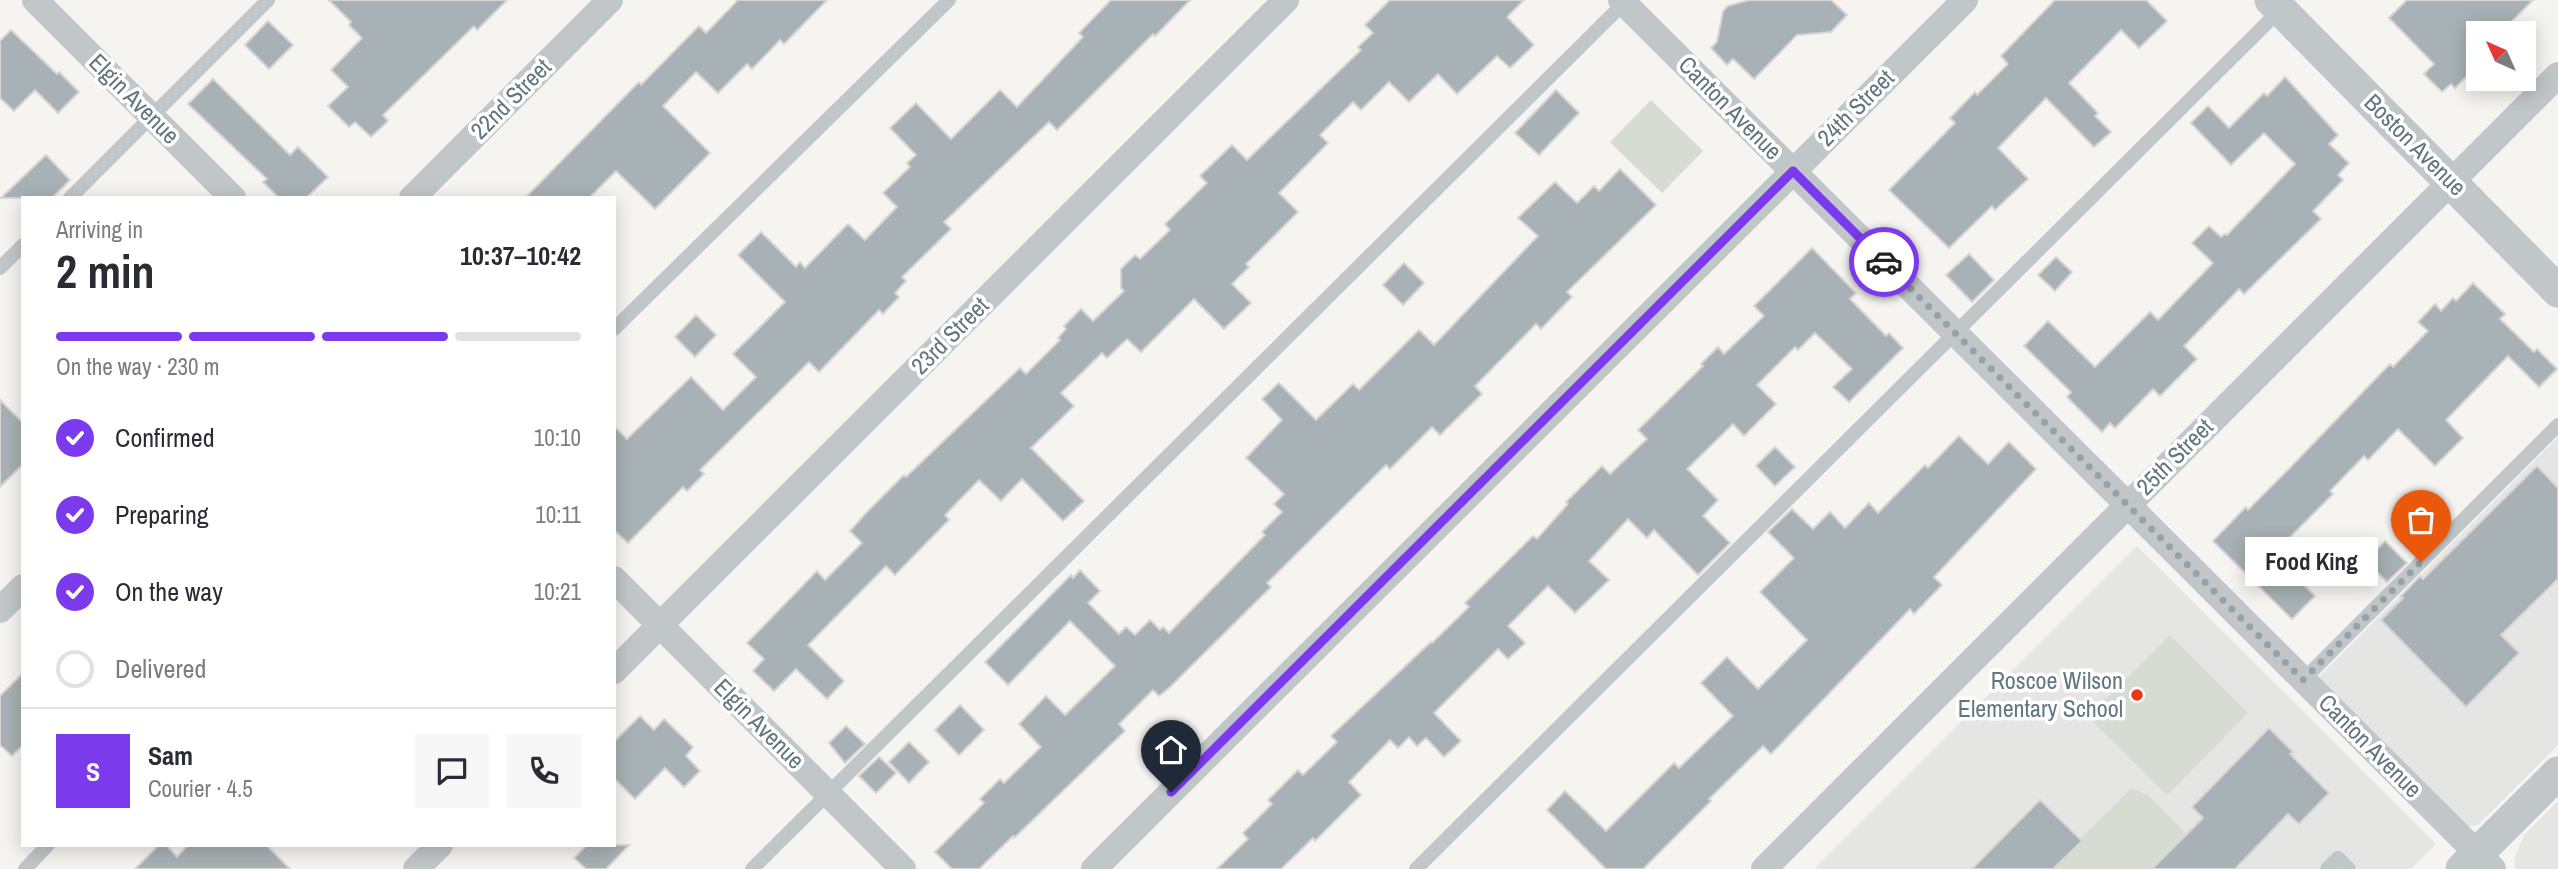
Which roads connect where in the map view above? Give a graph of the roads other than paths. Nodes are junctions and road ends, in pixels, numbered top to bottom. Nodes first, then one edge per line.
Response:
1 (35, 0) edge
2 (268, 0) edge
3 (610, 0) edge
4 (949, 0) edge
5 (1286, 0) edge
6 (1965, 0) edge
7 (1624, 1) edge
8 (2281, 3) edge
9 (2558, 75) edge
10 (151, 116) junction
11 (1793, 171) junction
12 (2451, 182) junction
13 (72, 196) edge
14 (231, 196) edge
15 (414, 196) edge
16 (21, 247) edge
17 (0, 268) edge
18 (2558, 290) edge
19 (616, 327) edge
20 (1956, 334) junction
21 (2558, 425) edge
22 (2128, 505) junction
23 (616, 581) edge
24 (21, 589) edge
25 (0, 610) edge
26 (661, 625) junction
27 (616, 669) edge
28 (2303, 680) junction
29 (2558, 774) edge
30 (827, 793) junction
31 (46, 847) edge
32 (438, 847) edge
33 (2478, 864) edge
34 (25, 869) edge
35 (416, 869) edge
36 (752, 869) edge
37 (903, 869) edge
38 (1094, 869) edge
39 (1416, 869) edge
40 (1763, 869) edge
41 (2327, 869) edge
42 (2349, 869) edge

1 - 10 street, Elgin Avenue
2 - 10 lane
3 - 15 street, 22nd Street
4 - 19 lane
5 - 26 street, 23rd Street
6 - 11 street, 24th Street
7 - 11 street, Canton Avenue
7 - 30 lane
8 - 12 street, Boston Avenue
8 - 20 lane
9 - 12 street, 25th Street
10 - 13 lane
10 - 14 street, Elgin Avenue
11 - 20 street, Canton Avenue
11 - 38 street, 24th Street
12 - 18 street, Boston Avenue
12 - 22 street, 25th Street
16 - 17 lane
20 - 22 street, Canton Avenue
20 - 39 lane
21 - 28 lane
22 - 28 street, Canton Avenue
22 - 40 street, 25th Street
23 - 26 street, Elgin Avenue
24 - 25 street
26 - 27 street, 23rd Street
26 - 30 street, Elgin Avenue
28 - 33 street, Canton Avenue
29 - 33 street
30 - 36 lane
30 - 37 street, Elgin Avenue
31 - 34 lane
32 - 35 street
41 - 42 lane

